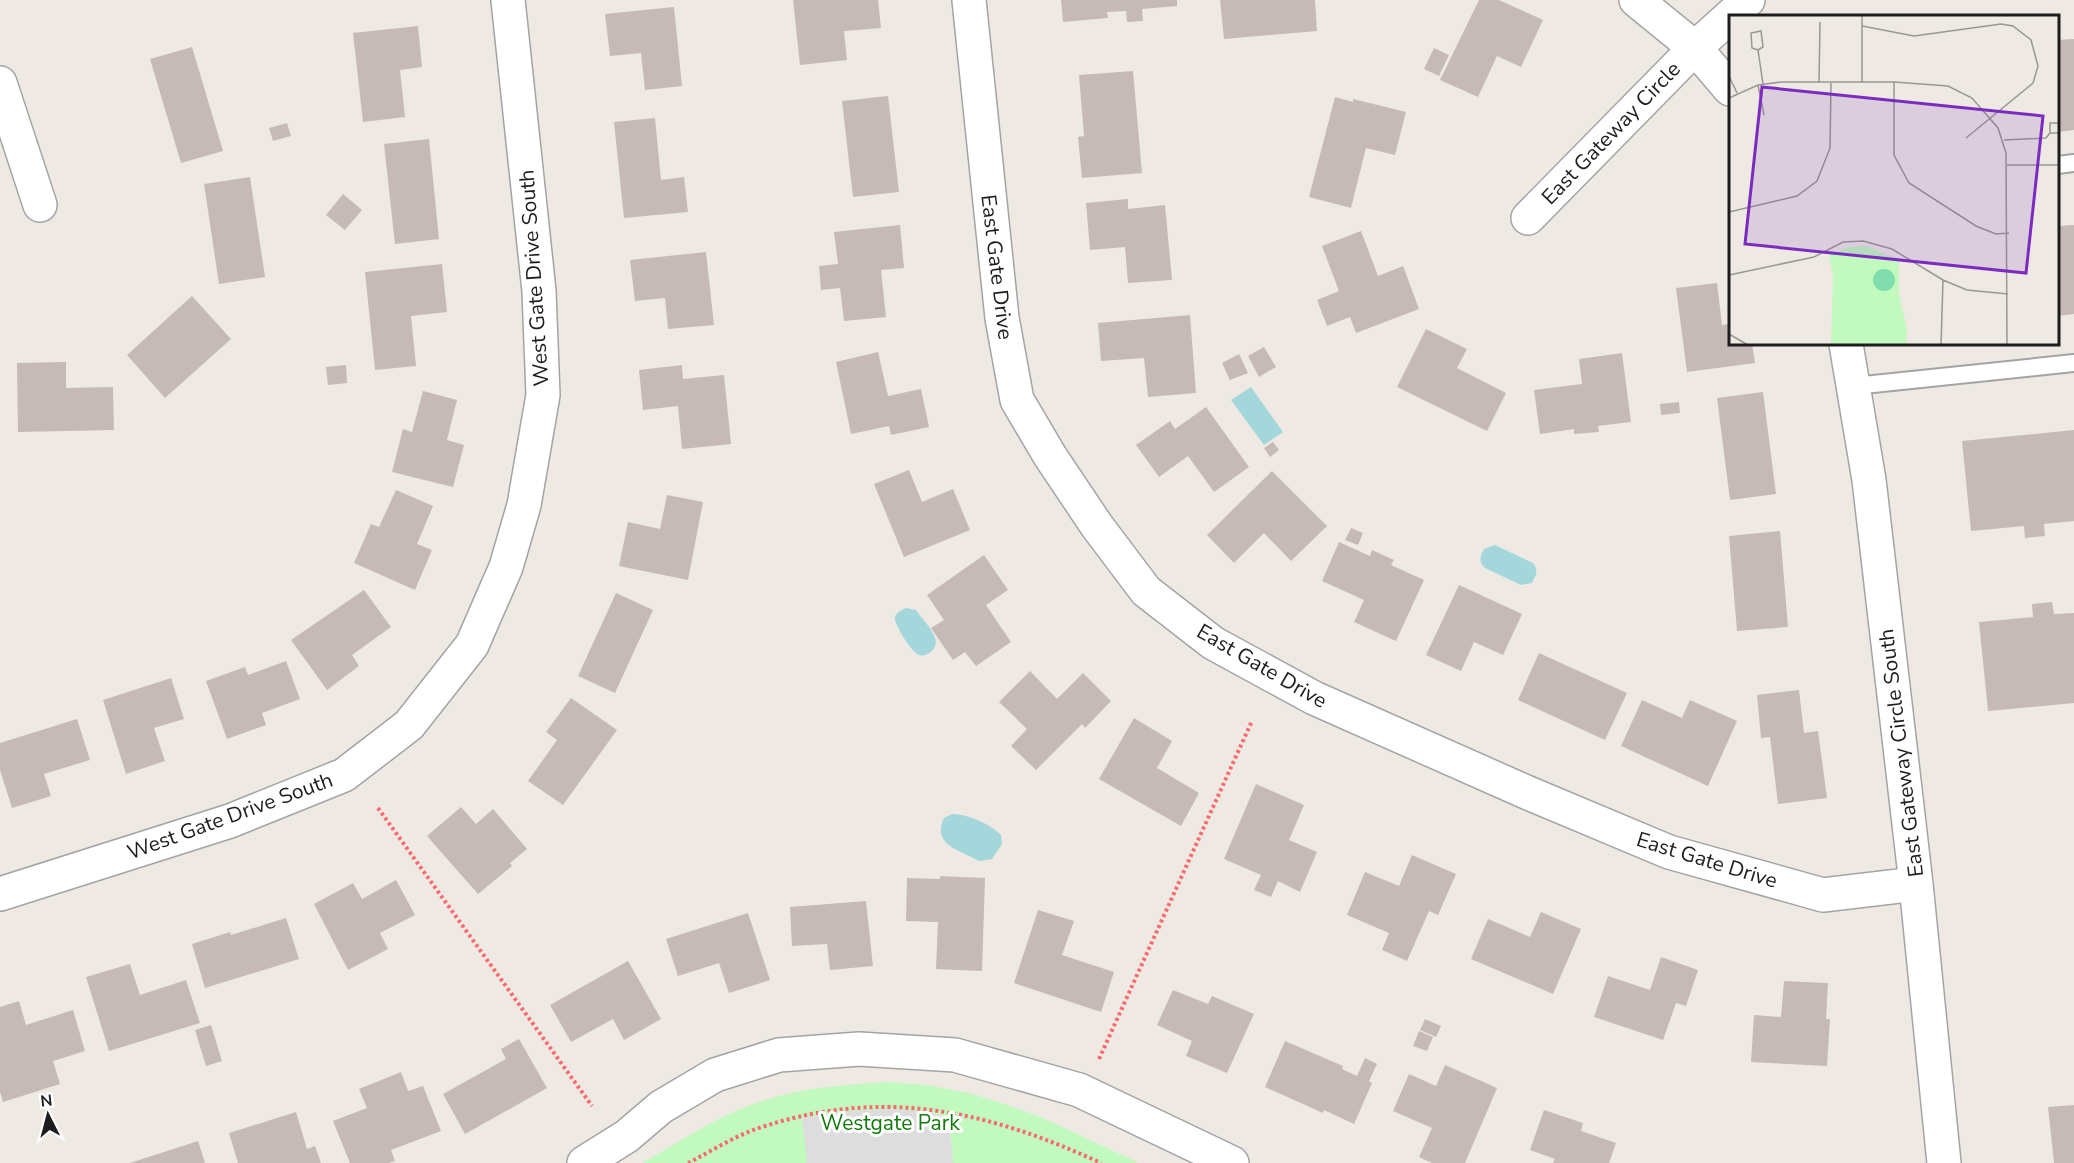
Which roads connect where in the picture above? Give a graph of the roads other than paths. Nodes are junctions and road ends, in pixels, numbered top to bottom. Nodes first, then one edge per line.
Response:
1 (508, 0) edge
2 (969, 0) edge
3 (1636, 0) edge
4 (1748, 0) edge
5 (1731, 15) edge
6 (1729, 17) edge
7 (1695, 48) junction
8 (0, 83) edge
9 (1729, 87) edge
10 (2074, 163) edge
11 (2059, 165) edge
12 (40, 205) dead end
13 (1528, 218) dead end
14 (1846, 345) edge
15 (2074, 363) edge
16 (1854, 386) junction
17 (1916, 884) junction
18 (0, 894) edge
19 (584, 1163) edge
20 (1232, 1163) edge
21 (1944, 1163) edge

1 - 18 street, West Gate Drive South
2 - 17 street, East Gate Drive
3 - 7 street
4 - 5 street, East Gateway Circle
6 - 7 street, East Gateway Circle
7 - 9 street
7 - 13 street, East Gateway Circle
8 - 12 street
10 - 11 lane
14 - 16 street, East Gateway Circle South
15 - 16 lane
16 - 17 street, East Gateway Circle South
17 - 21 street, East Gateway Circle South
19 - 20 street

